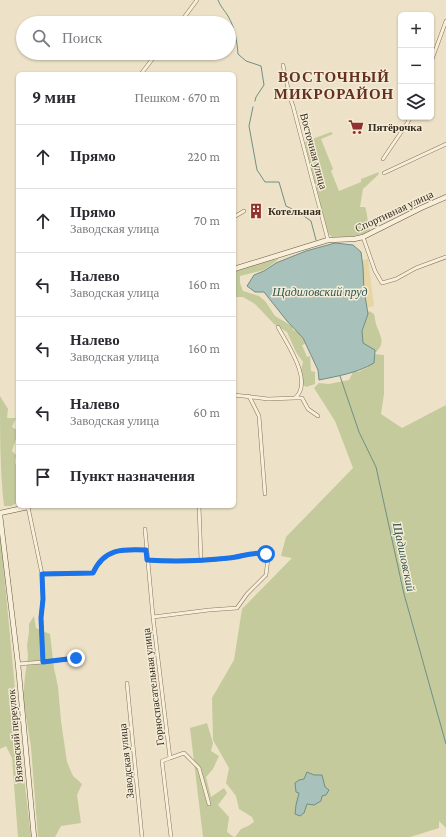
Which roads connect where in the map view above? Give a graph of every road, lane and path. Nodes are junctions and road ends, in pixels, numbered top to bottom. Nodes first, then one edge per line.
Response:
1 (198, 0) edge
2 (185, 16) edge
3 (446, 21) edge
4 (434, 54) edge
5 (152, 60) edge
6 (284, 65) dead end
7 (143, 72) edge
8 (409, 120) edge
9 (446, 144) edge
10 (382, 159) dead end
11 (384, 173) dead end
12 (446, 197) edge
13 (244, 211) dead end
14 (236, 216) edge
15 (363, 237) junction
16 (328, 240) junction
17 (446, 257) edge
18 (236, 268) edge
19 (278, 327) dead end
20 (236, 395) edge
21 (249, 396) junction
22 (295, 398) junction
23 (318, 416) dead end
24 (265, 494) dead end
25 (24, 508) edge
26 (28, 508) edge
27 (199, 508) edge
28 (0, 514) edge
29 (145, 529) dead end
30 (146, 550) junction
31 (147, 560) junction
32 (201, 560) junction
33 (42, 574) junction
34 (153, 617) junction
35 (76, 658) dead end
36 (43, 662) junction
37 (18, 664) junction
38 (127, 683) dead end
39 (170, 758) junction
40 (209, 804) dead end
41 (34, 837) edge
42 (142, 837) edge
43 (171, 837) edge

1 - 2 street
3 - 4 street
5 - 7 street
6 - 16 street, Восточная улица
8 - 10 street
9 - 11 street
12 - 15 street, Спортивная улица
13 - 14 street
15 - 16 street, Спортивная улица
15 - 17 street
16 - 18 street, Спортивная улица
19 - 22 street
20 - 21 street
21 - 22 street
21 - 24 street
22 - 23 street
25 - 28 street
26 - 33 street
27 - 32 street
28 - 37 street, Вязовский переулок
29 - 30 street, Горноспасательная улица
30 - 31 street, Горноспасательная улица
30 - 33 street
31 - 32 street
31 - 34 street, Горноспасательная улица
32 - 34 street
33 - 36 street
34 - 39 street, Горноспасательная улица
35 - 36 street
36 - 37 street
37 - 41 street, Вязовский переулок
38 - 42 street, Заводская улица
39 - 40 street
39 - 43 street, Горноспасательная улица

